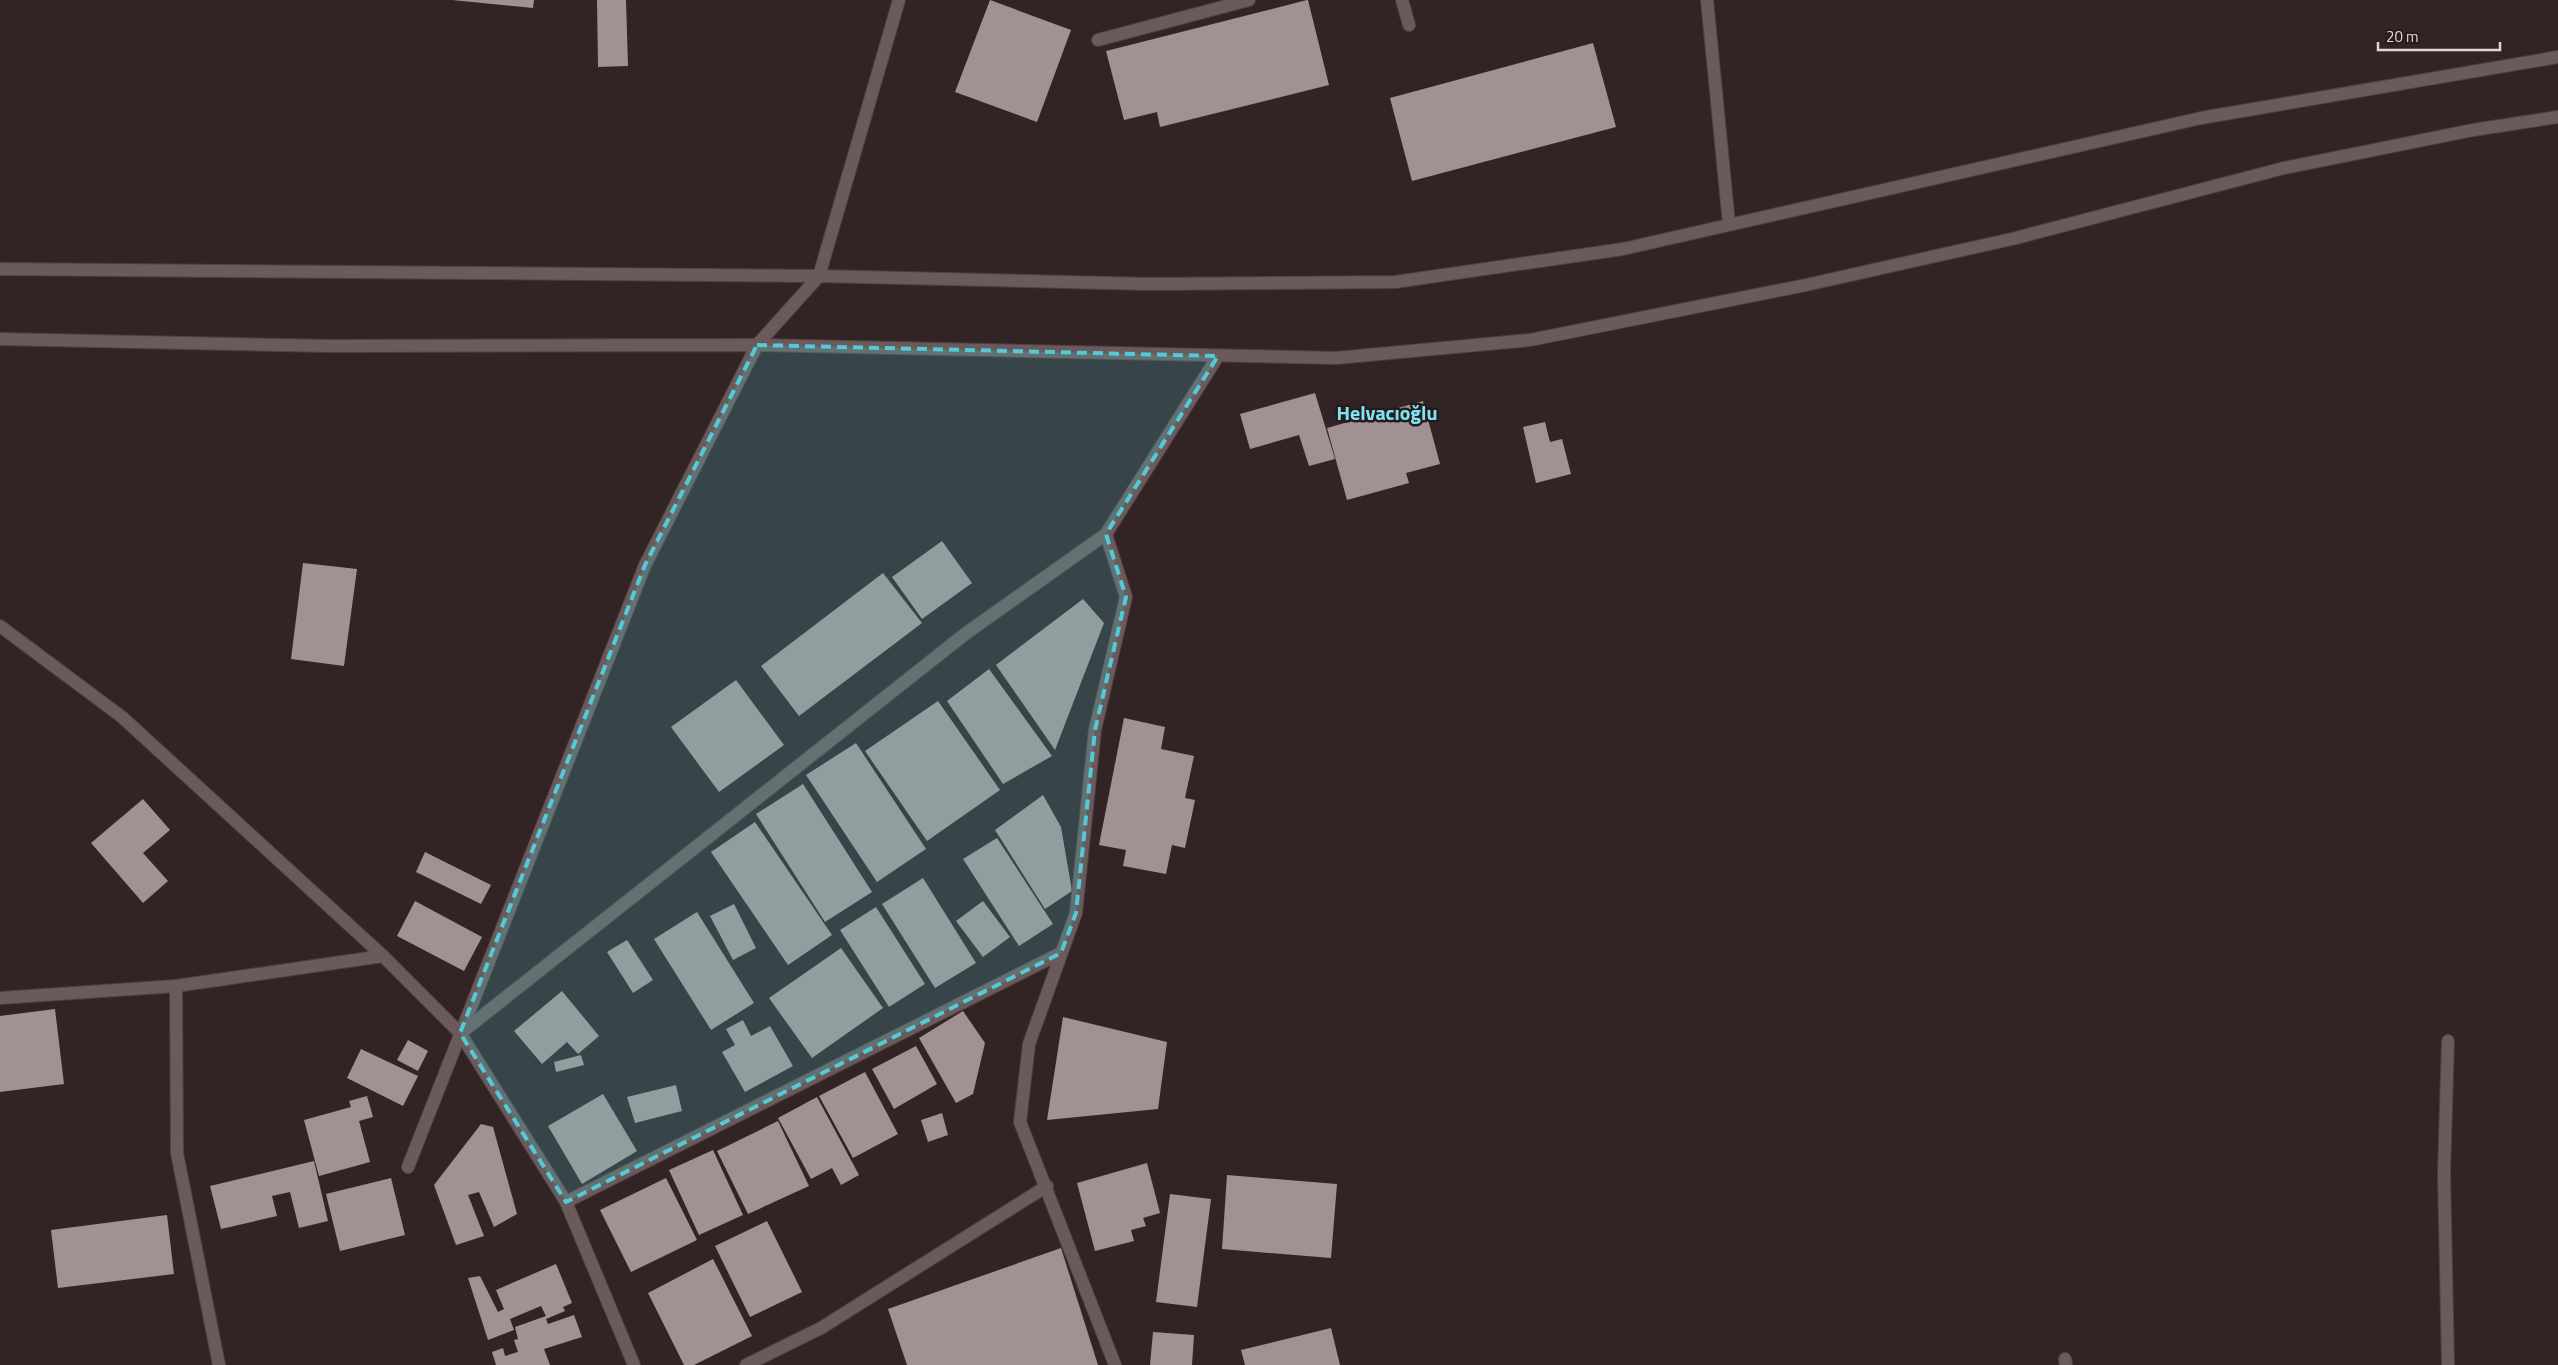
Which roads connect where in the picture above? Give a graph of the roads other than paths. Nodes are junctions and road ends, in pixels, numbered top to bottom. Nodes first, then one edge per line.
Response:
1 (898, 0) edge
2 (1249, 0) edge
3 (1402, 0) edge
4 (1707, 0) edge
5 (1409, 25) dead end
6 (1098, 40) dead end
7 (2558, 57) edge
8 (2558, 117) edge
9 (1729, 224) junction
10 (0, 268) edge
11 (819, 276) junction
12 (0, 340) edge
13 (757, 345) junction
14 (1218, 356) junction
15 (1106, 534) junction
16 (0, 626) edge
17 (1061, 953) junction
18 (383, 956) junction
19 (176, 986) junction
20 (0, 998) edge
21 (460, 1033) junction
22 (2448, 1041) dead end
23 (408, 1167) dead end
24 (1047, 1186) junction
25 (566, 1202) junction
26 (219, 1365) edge
27 (634, 1365) edge
28 (746, 1365) edge
29 (1115, 1365) edge
30 (2448, 1365) edge

1 - 11 street
2 - 6 street
3 - 5 street
4 - 9 street
7 - 9 street
8 - 14 street
9 - 11 street
10 - 11 street
11 - 13 street
12 - 13 street
13 - 14 street
13 - 21 street
14 - 15 street
15 - 17 street
15 - 21 street
16 - 18 street
17 - 24 street
17 - 25 street
18 - 19 street
18 - 21 street
19 - 20 street
19 - 26 street
21 - 23 street
21 - 25 street
22 - 30 street
24 - 28 street
24 - 29 street
25 - 27 street

